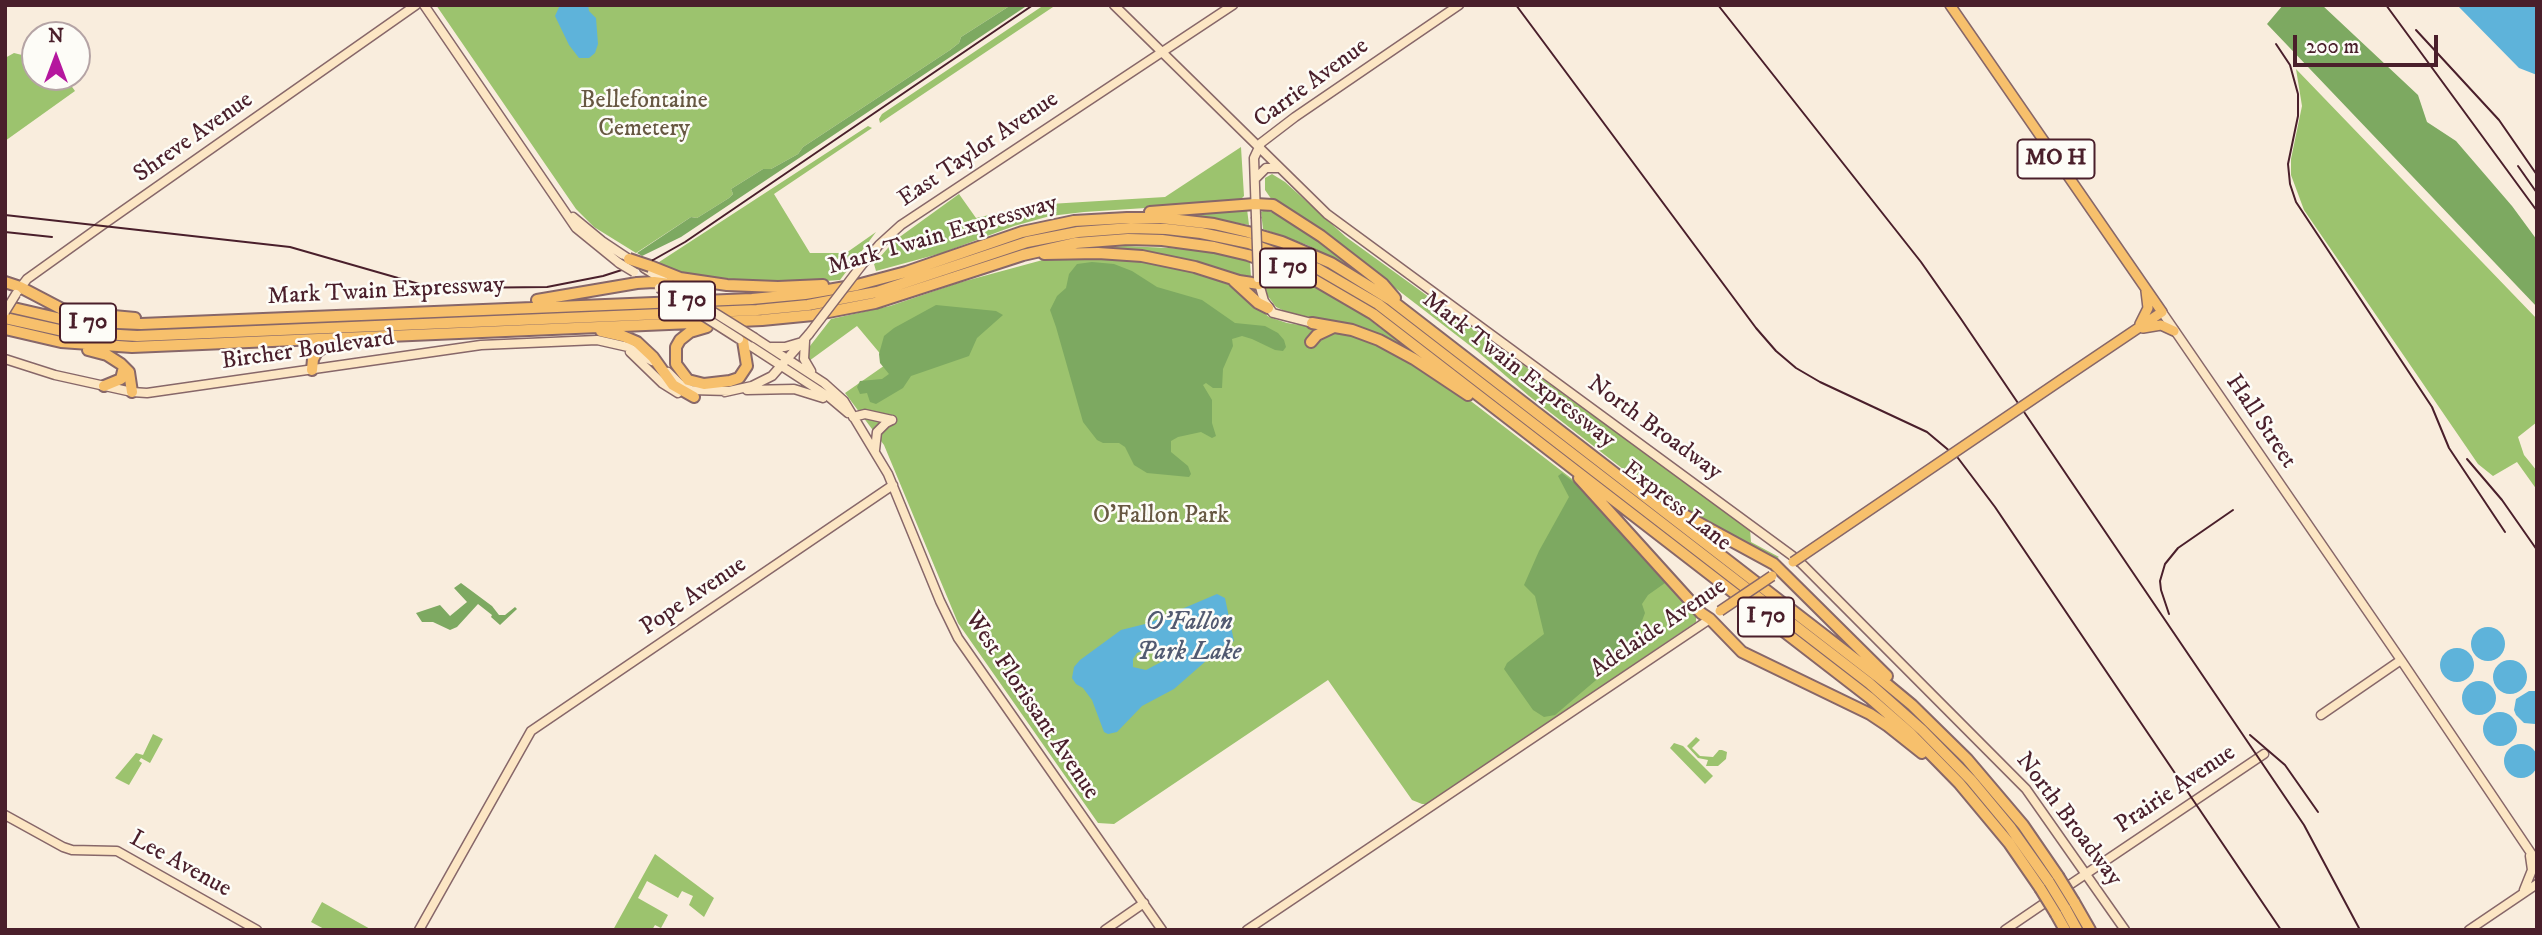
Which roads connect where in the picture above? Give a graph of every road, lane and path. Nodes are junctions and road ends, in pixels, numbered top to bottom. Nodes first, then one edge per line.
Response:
1 (416, 5) edge
2 (424, 5) edge
3 (1114, 5) edge
4 (1233, 5) edge
5 (1459, 5) edge
6 (1950, 5) edge
7 (1161, 52) junction
8 (1258, 147) junction
9 (1279, 168) junction
10 (1255, 179) junction
11 (1255, 204) junction
12 (1109, 218) junction
13 (1024, 255) junction
14 (624, 261) junction
15 (647, 267) junction
16 (1228, 278) junction
17 (1258, 281) junction
18 (5, 282) edge
19 (872, 282) junction
20 (663, 285) junction
21 (2143, 285) junction
22 (18, 290) junction
23 (5, 306) edge
24 (501, 308) junction
25 (1268, 308) junction
26 (2162, 312) junction
27 (5, 313) edge
28 (1411, 315) junction
29 (5, 318) edge
30 (736, 321) junction
31 (172, 323) junction
32 (1312, 323) joint
33 (578, 327) junction
34 (1335, 327) junction
35 (2137, 328) junction
36 (5, 329) edge
37 (2174, 331) junction
38 (359, 337) junction
39 (805, 338) junction
40 (741, 340) junction
41 (61, 342) junction
42 (1311, 342) dead end
43 (619, 344) junction
44 (768, 346) junction
45 (5, 359) edge
46 (657, 363) junction
47 (785, 363) junction
48 (124, 367) junction
49 (312, 370) junction
50 (815, 377) junction
51 (104, 386) junction
52 (740, 390) junction
53 (729, 391) junction
54 (132, 392) junction
55 (694, 397) junction
56 (837, 405) junction
57 (853, 417) junction
58 (1510, 419) junction
59 (875, 450) junction
60 (1565, 461) junction
61 (893, 485) junction
62 (1636, 489) junction
63 (1793, 562) junction
64 (1776, 573) junction
65 (1795, 582) junction
66 (1715, 615) junction
67 (2401, 660) junction
68 (1912, 705) junction
69 (2321, 715) dead end
70 (2264, 754) dead end
71 (1959, 783) junction
72 (5, 815) edge
73 (2528, 850) junction
74 (2537, 862) edge
75 (2087, 873) junction
76 (2049, 882) junction
77 (2537, 884) edge
78 (2522, 893) junction
79 (1144, 903) junction
80 (2065, 908) junction
81 (2086, 928) edge
82 (257, 930) edge
83 (419, 930) edge
84 (1105, 930) edge
85 (1162, 930) edge
86 (1247, 930) edge
87 (2005, 930) edge
88 (2065, 930) edge
89 (2125, 930) edge
90 (2469, 930) edge

1 - 22 main road, Shreve Avenue
2 - 14 main road, West Florissant Avenue
3 - 7 main road, North Broadway
4 - 7 main road, East Taylor Avenue
5 - 8 main road, Carrie Avenue
6 - 21 main road, Hall Street / MO H
7 - 8 main road, North Broadway
7 - 39 main road, East Taylor Avenue, bridge
8 - 9 main road, North Broadway
8 - 10 main road, Carrie Avenue
9 - 10 main road
9 - 75 main road, North Broadway
10 - 11 main road, Carrie Avenue
11 - 12 highway
11 - 17 main road, Carrie Avenue, bridge
11 - 28 highway
12 - 19 highway, Mark Twain Expressway / I 70
12 - 28 highway, Mark Twain Expressway / I 70
13 - 16 highway
13 - 30 highway, Mark Twain Expressway / I 70
13 - 58 highway, Mark Twain Expressway / I 70
14 - 15 highway, bridge
14 - 20 main road, West Florissant Avenue, bridge
15 - 19 highway
15 - 20 main road, West Florissant Avenue
16 - 17 highway
16 - 25 highway
17 - 25 main road, Carrie Avenue
18 - 22 highway
19 - 24 highway, Mark Twain Expressway / I 70
20 - 24 highway
20 - 40 main road, West Florissant Avenue, bridge
20 - 44 main road, West Florissant Avenue, bridge
21 - 26 main road, Hall Street / MO H
21 - 35 main road
22 - 27 main road, Shreve Avenue, bridge
22 - 31 highway
23 - 31 highway, Mark Twain Expressway / I 70
24 - 31 highway, Mark Twain Expressway / I 70
25 - 32 main road
26 - 35 main road, Adelaide Avenue
26 - 37 main road, Hall Street
28 - 62 highway, Mark Twain Expressway / I 70
29 - 76 highway, Express Lane
30 - 33 highway, Mark Twain Expressway / I 70
30 - 40 highway
32 - 34 highway
33 - 38 highway, Mark Twain Expressway / I 70
33 - 46 highway
34 - 42 highway
34 - 58 highway
35 - 37 main road
35 - 63 main road, Adelaide Avenue, bridge
36 - 41 highway, Mark Twain Expressway / I 70
37 - 67 main road, Hall Street
38 - 41 highway, Mark Twain Expressway / I 70
38 - 49 highway
39 - 44 main road
39 - 47 main road, East Taylor Avenue
39 - 50 main road
40 - 47 main road, West Florissant Avenue
41 - 48 highway
43 - 46 main road, Bircher Boulevard
43 - 49 main road, Bircher Boulevard
43 - 55 main road
44 - 47 main road, West Florissant Avenue
45 - 51 main road, Bircher Boulevard
46 - 53 main road, Bircher Boulevard
46 - 55 highway
47 - 50 main road, West Florissant Avenue
47 - 52 main road, Bircher Boulevard
47 - 56 main road, West Florissant Avenue
48 - 51 highway
48 - 54 highway
49 - 54 main road, Bircher Boulevard
50 - 57 main road, West Florissant Avenue
51 - 54 main road, Bircher Boulevard
52 - 53 main road, Bircher Boulevard
52 - 56 main road
53 - 55 main road, Bircher Boulevard
56 - 57 main road, West Florissant Avenue
57 - 59 main road, West Florissant Avenue
57 - 59 main road
58 - 60 highway, Mark Twain Expressway / I 70
59 - 61 main road, West Florissant Avenue
60 - 66 highway
60 - 71 highway, Mark Twain Expressway / I 70
61 - 79 main road, West Florissant Avenue
61 - 83 main road, Pope Avenue
62 - 64 highway
62 - 68 highway, Mark Twain Expressway / I 70
63 - 64 main road, Adelaide Avenue
63 - 65 highway
64 - 65 highway
64 - 66 main road, Adelaide Avenue, bridge
65 - 68 highway
66 - 71 highway
66 - 86 main road, Adelaide Avenue
67 - 69 main road
67 - 73 main road, Hall Street
68 - 76 highway, Mark Twain Expressway / I 70
70 - 75 main road, Prairie Avenue
71 - 76 highway, Mark Twain Expressway / I 70
72 - 82 main road, Lee Avenue
73 - 74 main road, Hall Street
73 - 78 main road
75 - 87 main road, Prairie Avenue
75 - 89 main road, North Broadway
76 - 80 highway, Mark Twain Expressway / I 70, bridge
76 - 80 highway, Mark Twain Expressway / I 70, bridge
77 - 78 main road
78 - 90 main road
79 - 84 main road
79 - 85 main road, West Florissant Avenue
80 - 81 highway
80 - 88 highway, Mark Twain Expressway / I 70

